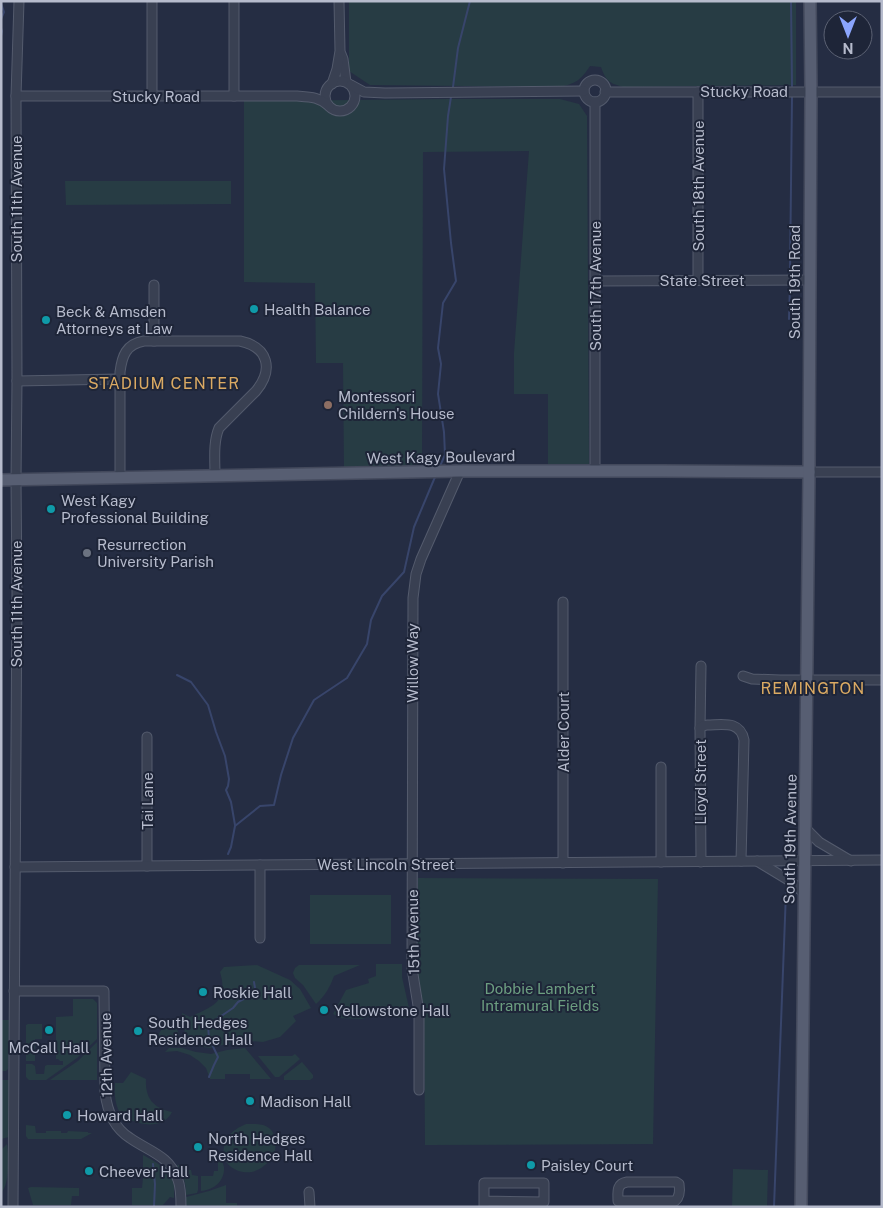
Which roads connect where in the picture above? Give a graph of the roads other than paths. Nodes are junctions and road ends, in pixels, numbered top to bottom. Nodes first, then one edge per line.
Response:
1 (19, 1) edge
2 (152, 1) edge
3 (234, 1) edge
4 (339, 1) edge
5 (810, 1) edge
6 (340, 51) junction
7 (348, 84) junction
8 (330, 85) junction
9 (584, 91) junction
10 (811, 91) junction
11 (606, 92) junction
12 (698, 92) junction
13 (882, 92) edge
14 (386, 93) junction
15 (16, 96) junction
16 (152, 96) junction
17 (234, 96) junction
18 (297, 96) junction
19 (595, 102) junction
20 (353, 103) junction
21 (329, 106) junction
22 (698, 280) junction
23 (810, 280) junction
24 (595, 281) junction
25 (154, 286) dead end
26 (154, 340) junction
27 (119, 379) junction
28 (17, 381) junction
29 (595, 471) junction
30 (460, 472) junction
31 (808, 472) junction
32 (882, 472) edge
33 (215, 475) junction
34 (120, 477) junction
35 (1, 480) edge
36 (16, 480) junction
37 (563, 602) dead end
38 (700, 666) dead end
39 (743, 676) dead end
40 (807, 680) junction
41 (882, 680) edge
42 (700, 728) junction
43 (147, 737) dead end
44 (662, 767) dead end
45 (806, 829) junction
46 (882, 860) edge
47 (741, 861) junction
48 (757, 861) junction
49 (806, 861) junction
50 (851, 861) junction
51 (563, 862) junction
52 (661, 862) junction
53 (701, 862) junction
54 (412, 864) junction
55 (260, 865) junction
56 (147, 866) junction
57 (15, 867) junction
58 (804, 893) junction
59 (260, 938) dead end
60 (14, 991) junction
61 (419, 1090) dead end
62 (309, 1192) dead end
63 (484, 1204) edge
64 (618, 1204) edge
65 (14, 1207) edge
66 (181, 1207) edge
67 (310, 1207) edge
68 (802, 1207) edge

1 - 15 street, South 11th Avenue
2 - 16 street
3 - 17 street
4 - 6 street
5 - 10 main road
6 - 7 street
6 - 8 street
7 - 8 street
7 - 14 street, Stucky Road
7 - 20 street
8 - 18 street, Stucky Road
8 - 21 street
9 - 11 street, Stucky Road
9 - 14 street, Stucky Road
9 - 19 street
10 - 12 street, Stucky Road
10 - 13 street, Stucky Road
10 - 23 main road, South 19th Road
11 - 12 street, Stucky Road
11 - 19 street
12 - 22 street, South 18th Avenue
14 - 20 street, Stucky Road
15 - 16 street, Stucky Road
15 - 28 street, South 11th Avenue
16 - 17 street, Stucky Road
17 - 18 street, Stucky Road
18 - 21 street, Stucky Road
19 - 24 street, South 17th Avenue
20 - 21 street
22 - 23 street, State Street
22 - 24 street, State Street
23 - 31 main road, South 19th Road
24 - 29 street, South 17th Avenue
25 - 26 street
26 - 27 street
26 - 33 street
27 - 28 street
27 - 34 street
28 - 36 street, South 11th Avenue
29 - 30 main road, West Kagy Boulevard
29 - 31 main road, West Kagy Boulevard
30 - 33 main road, West Kagy Boulevard
30 - 54 street, Willow Way
31 - 32 street, West Kagy Boulevard
31 - 40 main road, South 19th Avenue
33 - 34 main road, West Kagy Boulevard
34 - 36 main road, West Kagy Boulevard
35 - 36 main road, West Kagy Boulevard
36 - 57 street, South 11th Avenue
37 - 51 street, Alder Court
38 - 42 street
39 - 40 street
40 - 41 street
40 - 45 main road, South 19th Avenue
42 - 47 street, Lloyd Street
42 - 53 street, Lloyd Street
43 - 56 street, Tai Lane
44 - 52 street
45 - 49 main road, South 19th Avenue
45 - 50 street
46 - 50 street, West Lincoln Street
47 - 48 street, West Lincoln Street
47 - 53 street, West Lincoln Street
48 - 49 street, West Lincoln Street
48 - 58 street
49 - 50 street, West Lincoln Street
49 - 58 main road, South 19th Avenue
51 - 52 street, West Lincoln Street
51 - 54 street, West Lincoln Street
52 - 53 street, West Lincoln Street
54 - 55 street, West Lincoln Street
54 - 61 street, 15th Avenue
55 - 56 street, West Lincoln Street
55 - 59 street
56 - 57 street, West Lincoln Street
57 - 60 street, South 11th Avenue
58 - 68 main road, South 19th Avenue
60 - 65 street, South 11th Avenue
60 - 66 street, 12th Avenue
62 - 67 street
63 - 63 street
64 - 64 street

